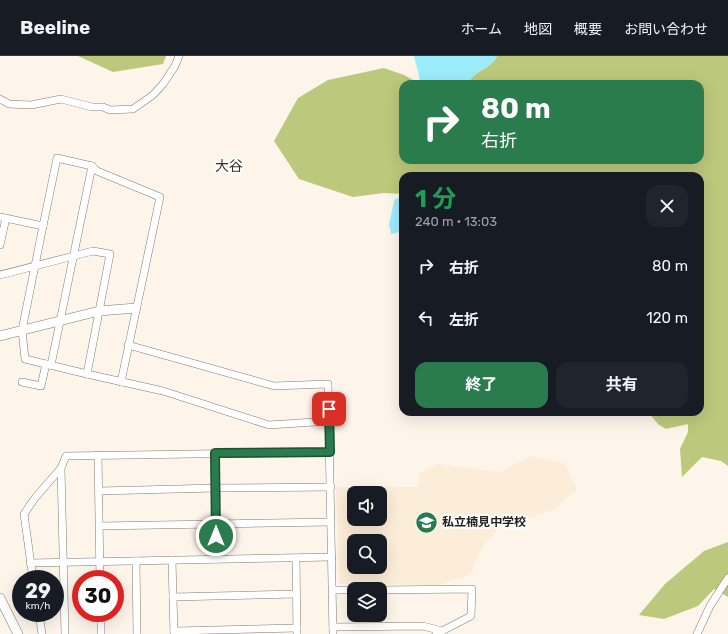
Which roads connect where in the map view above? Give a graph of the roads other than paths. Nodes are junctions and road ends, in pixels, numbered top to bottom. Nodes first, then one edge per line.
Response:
1 (179, 56) edge
2 (0, 98) edge
3 (92, 166) junction
4 (3, 218) edge
5 (43, 226) junction
6 (0, 246) edge
7 (73, 256) junction
8 (35, 266) junction
9 (0, 275) edge
10 (136, 308) junction
11 (100, 311) junction
12 (60, 321) junction
13 (22, 330) junction
14 (0, 336) edge
15 (128, 345) junction
16 (48, 365) junction
17 (87, 374) junction
18 (22, 382) dead end
19 (121, 382) junction
20 (330, 421) junction
21 (330, 452) junction
22 (215, 453) junction
23 (98, 455) junction
24 (60, 468) junction
25 (331, 487) junction
26 (216, 488) junction
27 (99, 491) junction
28 (331, 522) junction
29 (215, 524) junction
30 (100, 526) junction
31 (332, 557) junction
32 (296, 559) junction
33 (172, 560) junction
34 (216, 560) junction
35 (136, 561) junction
36 (64, 562) junction
37 (100, 562) junction
38 (30, 563) junction
39 (31, 570) edge
40 (100, 570) edge
41 (728, 578) edge
42 (333, 590) junction
43 (347, 590) edge
44 (387, 590) edge
45 (296, 594) junction
46 (173, 597) junction
47 (0, 598) edge
48 (40, 622) edge
49 (101, 622) edge
50 (297, 631) edge
51 (333, 631) edge
52 (174, 632) edge
53 (439, 632) edge
54 (18, 634) edge
55 (42, 634) edge
56 (65, 634) edge
57 (101, 634) edge
58 (137, 634) edge
59 (697, 634) edge

1 - 2 street
3 - 5 street
3 - 7 street
3 - 10 street
4 - 5 street
4 - 6 street
5 - 8 street
7 - 8 street
7 - 11 street
7 - 12 street
8 - 9 street
8 - 13 street
10 - 11 street
10 - 15 street
11 - 12 street
11 - 17 street
12 - 13 street
12 - 16 street
13 - 14 street
13 - 16 street
15 - 19 street
15 - 20 street
16 - 17 street
16 - 18 street
17 - 19 street
19 - 20 street
20 - 21 street
21 - 22 street
21 - 25 street
22 - 23 street
22 - 26 street
23 - 24 street
23 - 27 street
24 - 36 street
24 - 38 street
25 - 26 street
25 - 28 street
26 - 27 street
26 - 29 street
27 - 30 street
28 - 29 street
28 - 31 street
29 - 30 street
29 - 34 street
30 - 37 street
31 - 32 street
31 - 42 street
32 - 34 street
32 - 45 street
33 - 34 street
33 - 35 street
33 - 46 street
35 - 37 street
35 - 58 street
36 - 37 street
36 - 38 street
36 - 56 street
37 - 40 street
38 - 39 street
41 - 59 street
42 - 43 street
42 - 51 street
44 - 53 street
45 - 46 street
45 - 50 street
46 - 52 street
47 - 54 street
48 - 55 street
49 - 57 street
50 - 52 street
51 - 53 street

